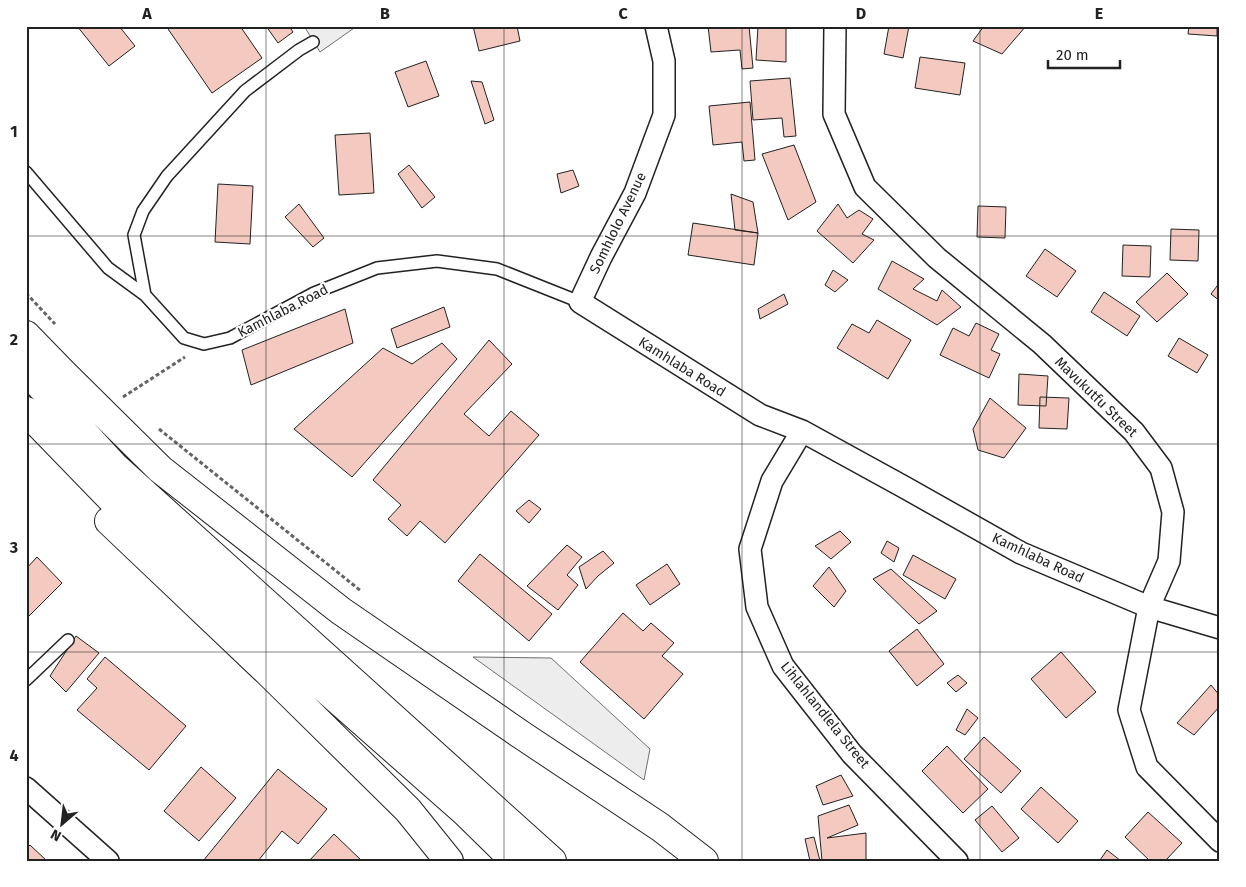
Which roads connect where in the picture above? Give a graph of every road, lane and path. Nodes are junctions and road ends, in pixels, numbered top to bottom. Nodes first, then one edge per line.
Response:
1 (656, 26) edge
2 (835, 26) edge
3 (313, 42) dead end
4 (26, 172) edge
5 (26, 293) edge
6 (145, 295) junction
7 (580, 302) junction
8 (58, 328) dead end
9 (26, 335) edge
10 (204, 344) junction
11 (26, 370) edge
12 (128, 404) dead end
13 (26, 411) edge
14 (158, 428) dead end
15 (802, 431) junction
16 (26, 435) edge
17 (362, 591) dead end
18 (1149, 607) junction
19 (1220, 628) edge
20 (68, 640) dead end
21 (26, 680) edge
22 (26, 788) edge
23 (1220, 841) edge
24 (108, 861) edge
25 (449, 861) edge
26 (515, 861) edge
27 (552, 861) edge
28 (704, 861) edge
29 (957, 861) edge

1 - 7 street, Somhlolo Avenue
2 - 18 street, Mavukutfu Street
3 - 6 lane
4 - 6 lane
5 - 8 path
6 - 10 lane
7 - 10 lane, Kamhlaba Road
7 - 15 street, Kamhlaba Road
9 - 28 highway
10 - 12 path
11 - 27 highway
13 - 26 highway
14 - 17 path
15 - 18 street, Kamhlaba Road
15 - 29 street, Lihlahlandlela Street
16 - 25 highway
18 - 19 street, Kamhlaba Road
18 - 23 street, Mavukutfu Street
20 - 21 lane
22 - 24 street

